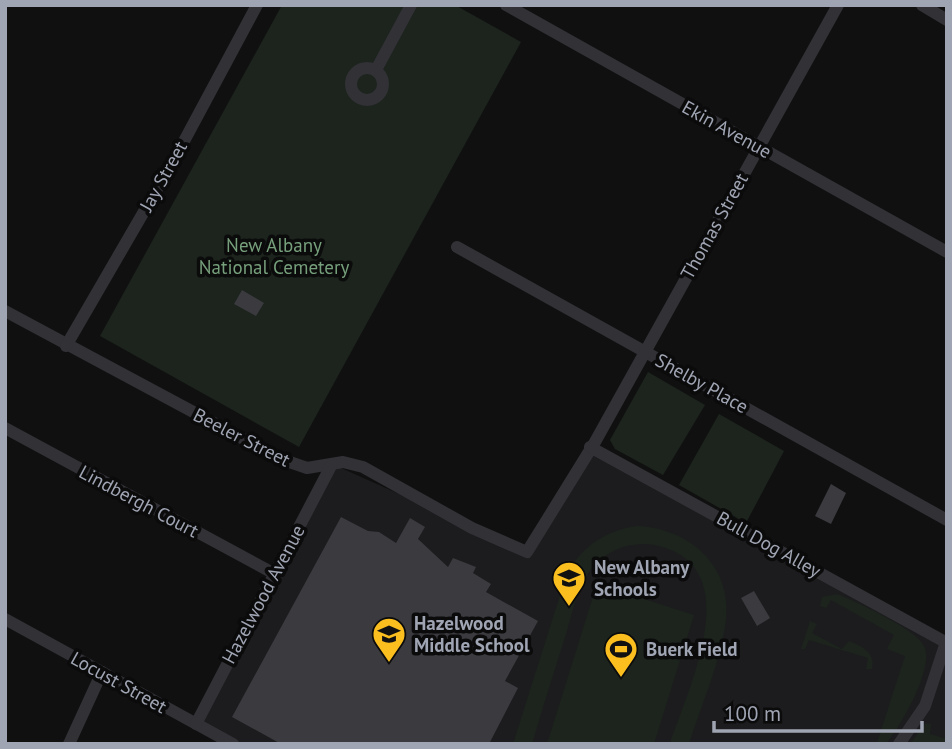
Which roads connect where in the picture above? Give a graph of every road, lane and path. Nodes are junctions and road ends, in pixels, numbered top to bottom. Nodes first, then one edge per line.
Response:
1 (257, 5) edge
2 (411, 5) edge
3 (506, 5) edge
4 (838, 5) edge
5 (922, 5) edge
6 (947, 20) edge
7 (376, 71) dead end
8 (758, 146) junction
9 (457, 247) dead end
10 (947, 252) edge
11 (5, 311) edge
12 (66, 346) junction
13 (644, 350) junction
14 (5, 428) edge
15 (590, 447) junction
16 (332, 464) junction
17 (947, 520) edge
18 (273, 573) junction
19 (5, 620) edge
20 (947, 642) edge
21 (102, 672) junction
22 (196, 724) junction
23 (69, 744) edge
24 (233, 744) edge
25 (898, 744) edge

1 - 12 street, Jay Street
2 - 7 street
3 - 8 street, Ekin Avenue
4 - 8 street, Thomas Street
5 - 6 street
8 - 10 street, Ekin Avenue
8 - 13 street, Thomas Street
9 - 13 street, Shelby Place
11 - 12 street, Beeler Street
12 - 16 street, Beeler Street
13 - 15 street, Thomas Street
13 - 17 street, Shelby Place
14 - 18 street, Lindbergh Court
15 - 16 street, Beeler Street
15 - 20 street, Bull Dog Alley
16 - 18 street, Hazelwood Avenue
18 - 22 street, Hazelwood Avenue
19 - 21 street, Locust Street
20 - 25 street
21 - 22 street, Locust Street
21 - 23 street
22 - 24 street, Locust Street

